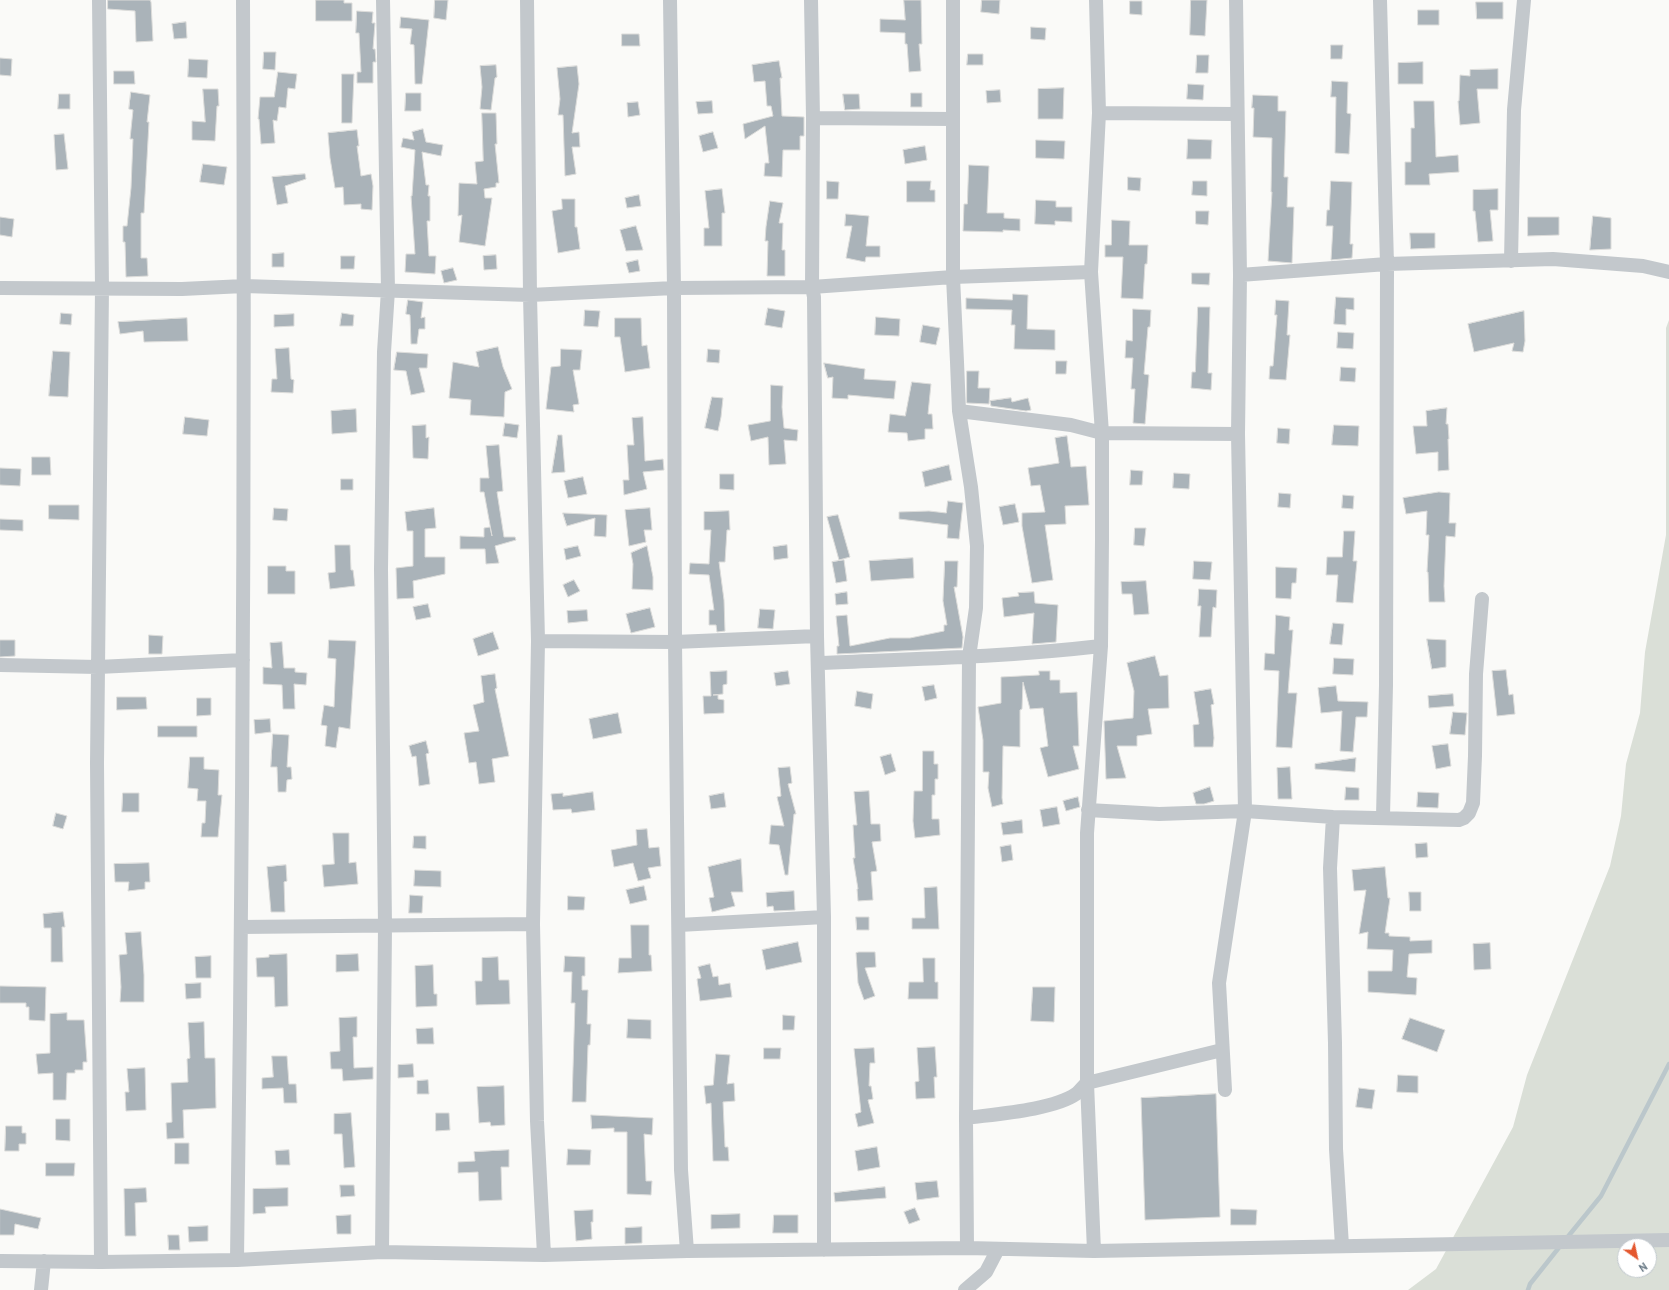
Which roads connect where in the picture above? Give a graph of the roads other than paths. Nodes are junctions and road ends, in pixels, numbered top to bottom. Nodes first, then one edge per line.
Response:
1 (99, 0) edge
2 (243, 0) edge
3 (383, 0) edge
4 (527, 0) edge
5 (670, 0) edge
6 (811, 0) edge
7 (953, 0) edge
8 (1096, 0) edge
9 (1236, 0) edge
10 (1380, 0) edge
11 (1524, 0) edge
12 (1099, 113) junction
13 (1236, 114) junction
14 (813, 118) junction
15 (953, 119) junction
16 (1511, 261) junction
17 (1387, 264) junction
18 (1091, 272) junction
19 (1669, 272) edge
20 (1240, 275) junction
21 (953, 277) junction
22 (244, 286) junction
23 (812, 287) junction
24 (0, 288) edge
25 (102, 288) junction
26 (674, 288) junction
27 (388, 290) junction
28 (530, 295) junction
29 (959, 411) junction
30 (1102, 433) junction
31 (1238, 434) junction
32 (1482, 599) dead end
33 (817, 636) junction
34 (538, 641) junction
35 (675, 642) junction
36 (1100, 646) junction
37 (969, 657) junction
38 (243, 660) junction
39 (818, 663) junction
40 (0, 665) edge
41 (98, 667) junction
42 (1088, 810) junction
43 (1245, 811) junction
44 (1333, 817) junction
45 (1383, 817) junction
46 (824, 917) junction
47 (533, 924) junction
48 (679, 925) junction
49 (386, 926) junction
50 (241, 927) junction
51 (1222, 1050) junction
52 (1087, 1083) junction
53 (1224, 1090) dead end
54 (966, 1118) junction
55 (1669, 1240) edge
56 (1342, 1246) junction
57 (967, 1248) junction
58 (998, 1249) junction
59 (824, 1250) junction
60 (687, 1251) junction
61 (1094, 1251) junction
62 (382, 1252) junction
63 (544, 1255) junction
64 (236, 1260) junction
65 (0, 1261) edge
66 (44, 1261) junction
67 (101, 1262) junction
68 (41, 1290) edge
69 (965, 1290) edge

1 - 25 street
2 - 22 street
3 - 27 street
4 - 28 street
5 - 26 street
6 - 14 street
7 - 15 street
8 - 12 street
9 - 13 street
10 - 17 street
11 - 16 street
12 - 13 street
12 - 18 street
13 - 20 street
14 - 15 street
14 - 23 street
15 - 21 street
16 - 17 street
16 - 19 street
17 - 20 street
17 - 45 street
18 - 21 street
18 - 30 street
20 - 31 street
21 - 23 street
21 - 29 street
22 - 25 street
22 - 27 street
22 - 38 street
23 - 26 street
23 - 33 street
24 - 25 street
25 - 41 street
26 - 28 street
26 - 35 street
27 - 28 street
27 - 49 street
28 - 34 street
29 - 30 street
29 - 37 street
30 - 31 street
30 - 36 street
31 - 43 street
32 - 45 street
33 - 35 street
33 - 39 street
34 - 35 street
34 - 47 street
35 - 48 street
36 - 37 street
36 - 42 street
37 - 39 street
37 - 54 street
38 - 41 street
38 - 50 street
39 - 46 street
40 - 41 street
41 - 67 street
42 - 43 street
42 - 52 street
43 - 44 street
43 - 51 street
44 - 45 street
44 - 56 street
46 - 48 street
46 - 59 street
47 - 49 street
47 - 63 street
48 - 60 street
49 - 50 street
49 - 62 street
50 - 64 street
51 - 52 street
51 - 53 street
52 - 54 street
52 - 61 street
54 - 57 street
55 - 56 street
56 - 61 street
57 - 58 street
57 - 59 street
58 - 61 street
58 - 69 street
59 - 60 street
60 - 63 street
62 - 63 street
62 - 64 street
64 - 67 street
65 - 66 street
66 - 67 street
66 - 68 street

